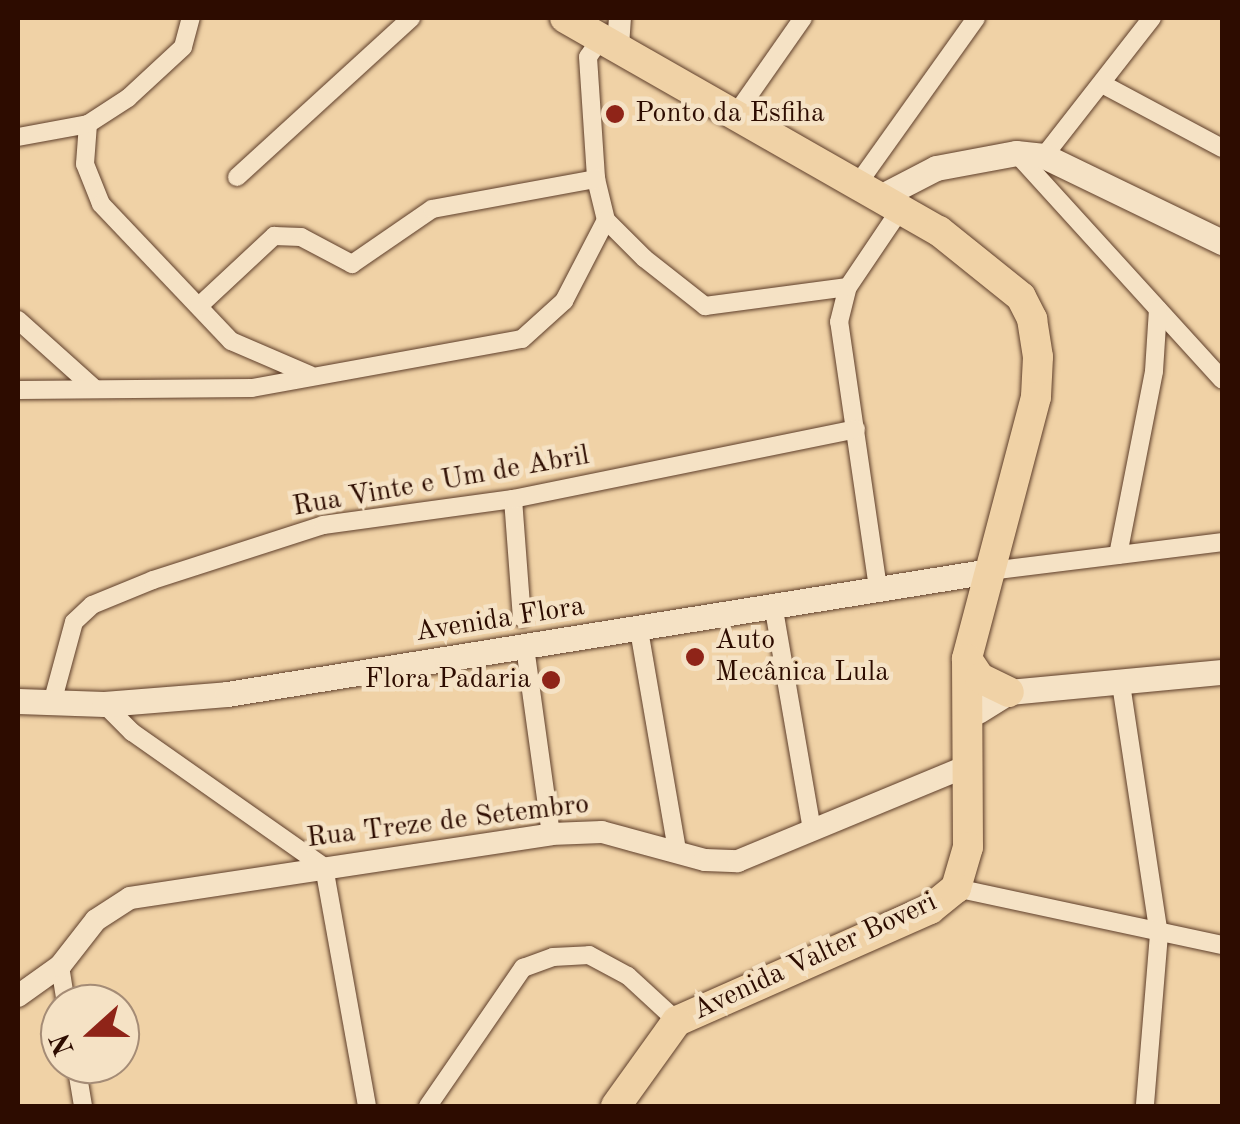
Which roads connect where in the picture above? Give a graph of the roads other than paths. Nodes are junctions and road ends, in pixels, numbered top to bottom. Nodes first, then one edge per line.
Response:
1 (191, 18) edge
2 (411, 18) edge
3 (803, 18) edge
4 (976, 18) edge
5 (1152, 18) edge
6 (598, 27) edge
7 (1104, 85) junction
8 (733, 118) junction
9 (88, 124) junction
10 (18, 137) edge
11 (1222, 148) edge
12 (1016, 154) junction
13 (1044, 156) junction
14 (237, 177) dead end
15 (596, 179) junction
16 (879, 198) junction
17 (606, 220) junction
18 (1222, 242) edge
19 (848, 287) junction
20 (199, 306) junction
21 (1158, 308) junction
22 (18, 320) edge
23 (314, 377) junction
24 (1222, 379) edge
25 (96, 389) junction
26 (18, 390) edge
27 (856, 429) junction
28 (513, 499) junction
29 (1222, 542) edge
30 (1118, 555) junction
31 (990, 571) junction
32 (878, 588) junction
33 (773, 604) junction
34 (522, 618) dead end
35 (639, 630) junction
36 (525, 648) junction
37 (973, 669) junction
38 (1222, 672) edge
39 (1121, 684) junction
40 (1009, 692) junction
41 (18, 701) edge
42 (52, 703) junction
43 (104, 704) junction
44 (973, 721) junction
45 (965, 768) junction
46 (812, 829) junction
47 (551, 834) junction
48 (677, 851) junction
49 (324, 867) junction
50 (956, 888) junction
51 (1158, 934) junction
52 (1222, 945) edge
53 (60, 966) junction
54 (63, 984) edge
55 (18, 996) edge
56 (676, 1021) junction
57 (367, 1106) edge
58 (428, 1106) edge
59 (616, 1106) edge
60 (1145, 1106) edge

1 - 9 street
2 - 14 street
3 - 8 street
4 - 16 street
5 - 7 street
6 - 8 main road, Avenida Valter Boveri
6 - 15 street
7 - 11 street
7 - 13 street
8 - 16 main road, Avenida Valter Boveri
9 - 10 street
9 - 20 street
12 - 13 main road
12 - 16 main road
12 - 21 street
13 - 18 main road
15 - 17 street
15 - 20 street
16 - 19 street
16 - 31 main road, Avenida Valter Boveri
17 - 19 street
17 - 23 street
19 - 27 street
20 - 23 street
21 - 24 street
21 - 30 street
22 - 25 street
23 - 25 street
25 - 26 street
27 - 28 street, Rua Vinte e Um de Abril
27 - 32 street
28 - 34 street
28 - 42 street, Rua Vinte e Um de Abril
29 - 30 street
30 - 31 street
31 - 32 main road, Avenida Flora
31 - 37 main road, Avenida Valter Boveri
32 - 33 main road, Avenida Flora
33 - 35 main road, Avenida Flora
33 - 46 street
35 - 36 main road, Avenida Flora
35 - 48 street
36 - 43 main road, Avenida Flora
36 - 47 street
37 - 40 main road
37 - 44 main road, Avenida Valter Boveri
38 - 39 main road
39 - 40 main road
39 - 51 street
40 - 44 main road
41 - 42 main road, Avenida Flora
42 - 43 main road, Avenida Flora
43 - 49 street
44 - 45 main road, Avenida Valter Boveri
45 - 46 street, Rua Treze de Setembro
45 - 50 main road, Avenida Valter Boveri
46 - 48 street, Rua Treze de Setembro
47 - 48 street, Rua Treze de Setembro
47 - 49 street, Rua Treze de Setembro
49 - 53 street, Rua Treze de Setembro
49 - 57 street
50 - 51 street
50 - 56 main road, Avenida Valter Boveri
51 - 52 street
51 - 60 street
53 - 54 street
53 - 55 street, Rua Treze de Setembro
56 - 58 street
56 - 59 main road, Avenida Valter Boveri

